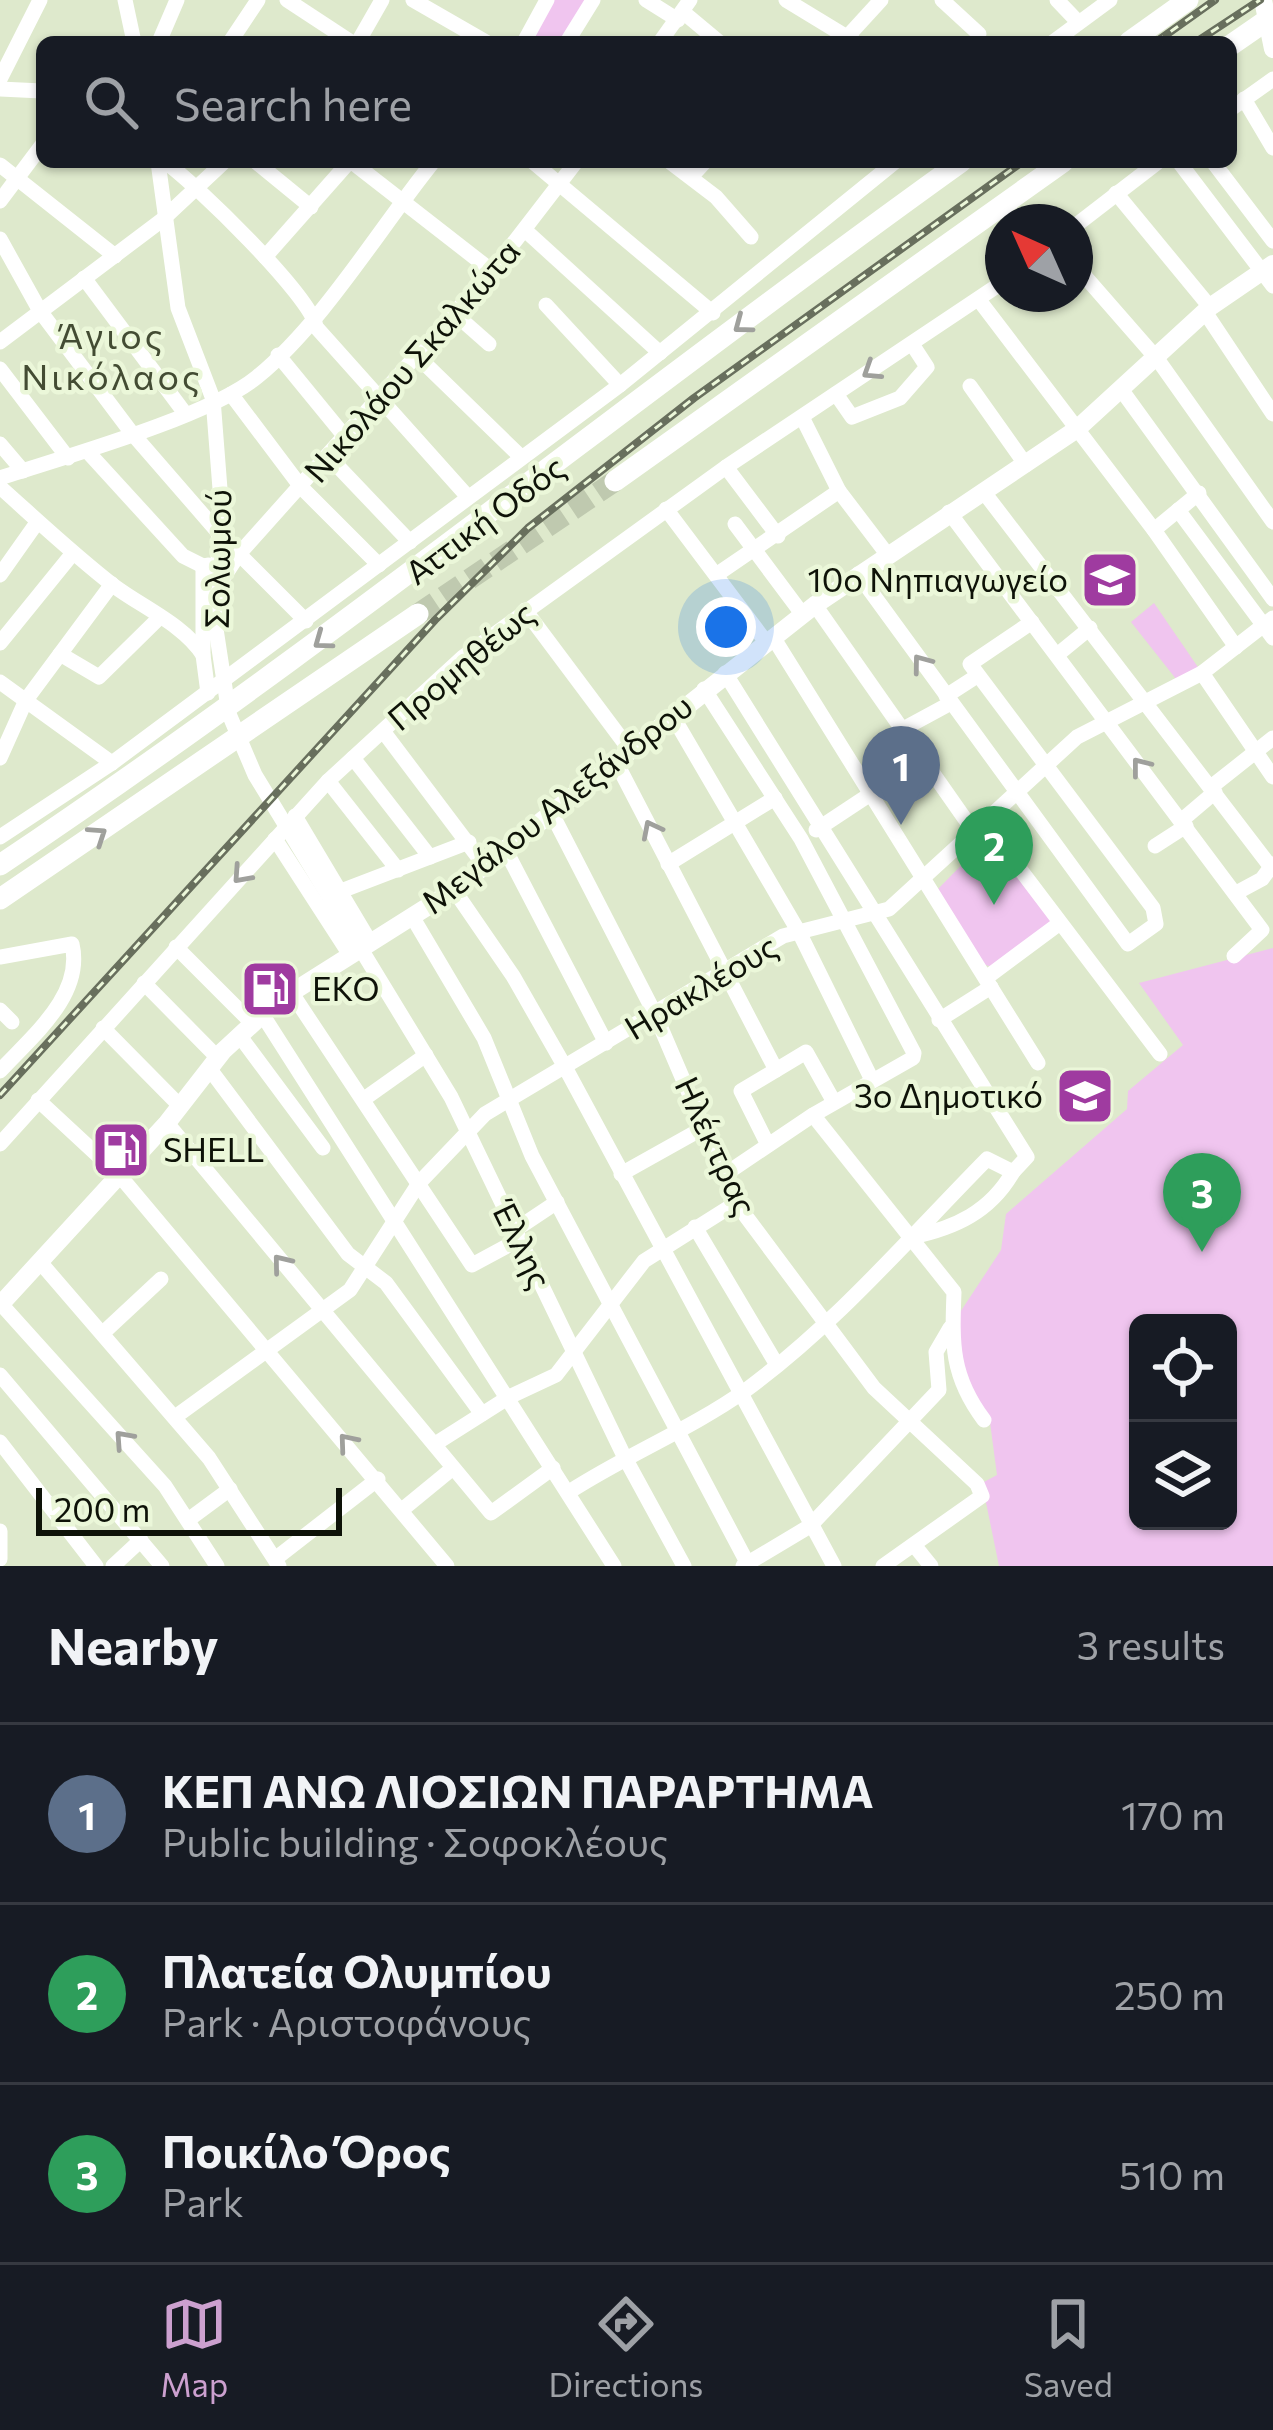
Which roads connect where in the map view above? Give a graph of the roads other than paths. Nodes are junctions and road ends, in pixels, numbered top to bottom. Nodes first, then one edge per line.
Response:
1 (40, 0) edge
2 (125, 0) edge
3 (177, 0) edge
4 (258, 0) edge
5 (287, 0) edge
6 (382, 0) edge
7 (413, 0) edge
8 (547, 0) edge
9 (593, 0) edge
10 (646, 0) edge
11 (786, 0) edge
12 (880, 0) edge
13 (941, 0) edge
14 (1057, 0) edge
15 (1110, 0) edge
16 (1171, 0) edge
17 (1188, 0) edge
18 (1263, 0) edge
19 (683, 10) edge
20 (1273, 16) edge
21 (1078, 22) junction
22 (1273, 32) edge
23 (979, 34) dead end
24 (133, 36) edge
25 (166, 36) edge
26 (234, 36) edge
27 (345, 36) edge
28 (359, 36) edge
29 (475, 36) edge
30 (527, 36) edge
31 (570, 36) edge
32 (664, 36) edge
33 (711, 36) edge
34 (846, 36) edge
35 (853, 36) edge
36 (1060, 36) edge
37 (1125, 36) edge
38 (1137, 36) edge
39 (1237, 41) edge
40 (1273, 49) edge
41 (1237, 56) edge
42 (0, 79) edge
43 (1273, 79) edge
44 (0, 89) edge
45 (36, 91) edge
46 (1238, 104) edge
47 (1273, 148) edge
48 (36, 153) edge
49 (0, 165) edge
50 (161, 168) edge
51 (169, 168) edge
52 (218, 168) edge
53 (263, 168) edge
54 (346, 168) edge
55 (360, 168) edge
56 (428, 168) edge
57 (541, 168) edge
58 (572, 168) edge
59 (678, 168) edge
60 (699, 168) edge
61 (872, 168) edge
62 (953, 168) edge
63 (1055, 168) edge
64 (1151, 168) edge
65 (1184, 168) edge
66 (1218, 168) edge
67 (691, 177) junction
68 (17, 179) junction
69 (562, 183) junction
70 (195, 189) junction
71 (1115, 194) junction
72 (404, 198) junction
73 (0, 201) edge
74 (310, 207) junction
75 (1093, 212) edge
76 (162, 220) junction
77 (526, 231) junction
78 (752, 237) dead end
79 (0, 239) edge
80 (1273, 241) edge
81 (115, 256) junction
82 (265, 257) junction
83 (492, 272) junction
84 (1270, 273) edge
85 (84, 278) junction
86 (1093, 286) edge
87 (985, 297) edge
88 (980, 301) junction
89 (546, 305) dead end
90 (1208, 310) junction
91 (40, 311) junction
92 (315, 313) junction
93 (712, 313) junction
94 (455, 314) junction
95 (0, 342) edge
96 (489, 344) dead end
97 (912, 344) junction
98 (660, 353) junction
99 (278, 356) junction
100 (418, 357) junction
101 (1158, 360) junction
102 (0, 369) edge
103 (620, 385) junction
104 (970, 386) dead end
105 (1123, 392) junction
106 (231, 394) junction
107 (836, 394) junction
108 (213, 399) junction
109 (380, 399) junction
110 (184, 412) junction
111 (1273, 414) edge
112 (802, 417) junction
113 (1077, 429) junction
114 (131, 432) junction
115 (346, 438) junction
116 (0, 444) edge
117 (87, 451) junction
118 (328, 457) junction
119 (68, 458) junction
120 (521, 458) junction
121 (1026, 465) junction
122 (726, 466) junction
123 (23, 470) junction
124 (615, 481) tunnel mouth
125 (0, 483) edge
126 (301, 487) junction
127 (983, 490) junction
128 (839, 491) junction
129 (1199, 493) junction
130 (468, 497) junction
131 (666, 509) junction
132 (1178, 510) junction
133 (949, 512) junction
134 (1273, 522) edge
135 (36, 524) junction
136 (735, 524) dead end
137 (1154, 530) junction
138 (217, 531) junction
139 (778, 536) junction
140 (410, 542) junction
141 (756, 551) junction
142 (73, 553) junction
143 (239, 554) junction
144 (887, 554) junction
145 (210, 564) junction
146 (379, 566) junction
147 (1, 572) edge
148 (858, 574) junction
149 (716, 575) junction
150 (112, 584) junction
151 (216, 591) junction
152 (1273, 599) edge
153 (525, 610) junction
154 (809, 610) junction
155 (418, 614) tunnel mouth
156 (0, 615) edge
157 (202, 616) junction
158 (158, 619) junction
159 (306, 621) junction
160 (1032, 622) junction
161 (16, 627) junction
162 (174, 627) junction
163 (1270, 627) edge
164 (1090, 628) junction
165 (770, 640) junction
166 (0, 643) edge
167 (1236, 647) junction
168 (60, 654) junction
169 (202, 655) junction
170 (1057, 656) junction
171 (974, 670) junction
172 (725, 673) junction
173 (1202, 673) junction
174 (0, 682) edge
175 (704, 689) junction
176 (208, 693) junction
177 (26, 700) junction
178 (948, 700) junction
179 (1146, 700) junction
180 (672, 715) junction
181 (1106, 722) junction
182 (903, 729) junction
183 (382, 731) junction
184 (1273, 738) edge
185 (1256, 752) junction
186 (622, 755) junction
187 (0, 757) edge
188 (353, 758) junction
189 (112, 763) junction
190 (1046, 764) junction
191 (1273, 778) edge
192 (328, 781) junction
193 (1016, 790) junction
194 (1213, 790) junction
195 (868, 795) junction
196 (775, 798) junction
197 (551, 812) junction
198 (295, 816) junction
199 (1184, 823) junction
200 (734, 824) junction
201 (977, 824) junction
202 (821, 827) junction
203 (0, 837) edge
204 (275, 839) junction
205 (801, 839) junction
206 (469, 842) junction
207 (1155, 846) dead end
208 (505, 848) junction
209 (430, 857) junction
210 (668, 864) junction
211 (0, 865) edge
212 (1272, 865) edge
213 (484, 866) junction
214 (398, 869) junction
215 (921, 879) junction
216 (454, 890) junction
217 (340, 891) junction
218 (1236, 893) junction
219 (0, 898) edge
220 (874, 914) junction
221 (413, 918) junction
222 (846, 922) junction
223 (1060, 923) junction
224 (351, 930) joint
225 (800, 934) junction
226 (176, 947) junction
227 (361, 949) junction
228 (1234, 956) dead end
229 (0, 957) edge
230 (723, 970) junction
231 (144, 982) junction
232 (988, 982) junction
233 (291, 992) junction
234 (655, 1014) junction
235 (939, 1020) junction
236 (251, 1024) junction
237 (103, 1028) junction
238 (606, 1043) junction
239 (1160, 1054) dead end
240 (426, 1055) junction
241 (214, 1063) junction
242 (1038, 1063) dead end
243 (565, 1066) junction
244 (776, 1070) junction
245 (0, 1071) edge
246 (872, 1080) junction
247 (364, 1099) junction
248 (509, 1099) junction
249 (38, 1100) junction
250 (834, 1102) junction
251 (813, 1114) junction
252 (174, 1115) junction
253 (705, 1127) junction
254 (465, 1129) junction
255 (0, 1144) edge
256 (768, 1145) junction
257 (323, 1148) dead end
258 (1013, 1172) junction
259 (727, 1173) junction
260 (621, 1174) junction
261 (120, 1175) junction
262 (419, 1184) junction
263 (557, 1202) junction
264 (736, 1204) junction
265 (396, 1225) junction
266 (695, 1227) junction
267 (518, 1234) junction
268 (909, 1238) junction
269 (661, 1249) junction
270 (40, 1262) junction
271 (368, 1269) junction
272 (161, 1279) dead end
273 (1, 1304) edge
274 (610, 1306) junction
275 (321, 1313) junction
276 (826, 1324) junction
277 (950, 1328) junction
278 (103, 1333) junction
279 (268, 1347) junction
280 (574, 1352) junction
281 (777, 1365) junction
282 (0, 1375) edge
283 (740, 1394) junction
284 (509, 1396) junction
285 (482, 1414) junction
286 (175, 1417) junction
287 (984, 1420) dead end
288 (908, 1421) junction
289 (676, 1429) junction
290 (0, 1442) edge
291 (435, 1444) junction
292 (624, 1456) junction
293 (452, 1468) junction
294 (553, 1468) junction
295 (378, 1479) junction
296 (230, 1489) junction
297 (569, 1492) junction
298 (403, 1508) junction
299 (188, 1520) junction
300 (811, 1526) junction
301 (0, 1532) edge
302 (141, 1540) junction
303 (914, 1545) junction
304 (0, 1559) edge
305 (277, 1563) edge
306 (746, 1565) edge
307 (96, 1566) edge
308 (113, 1566) edge
309 (161, 1566) edge
310 (218, 1566) edge
311 (446, 1566) edge
312 (614, 1566) edge
313 (684, 1566) edge
314 (834, 1566) edge
315 (883, 1566) edge
316 (931, 1566) edge

1 - 42 street
2 - 24 street
3 - 25 street
4 - 26 street
5 - 27 street
6 - 28 street
7 - 29 street
8 - 30 street
9 - 31 street
10 - 19 street
11 - 34 street
12 - 35 street
13 - 23 street
14 - 21 street
15 - 21 street
16 - 37 highway
17 - 38 highway
18 - 40 main road
19 - 32 street
19 - 33 street
20 - 39 highway
21 - 36 street
22 - 41 highway
43 - 46 street
44 - 45 street
46 - 47 street
48 - 68 street
49 - 68 street
50 - 76 street, Σολωμού
51 - 70 street
52 - 70 street
53 - 74 street
54 - 74 street
55 - 72 street
56 - 72 street
57 - 69 street
58 - 69 street, Νικολάου Σκαλκώτα
59 - 67 street
60 - 67 street
61 - 93 street
62 -> 211 highway, Αττική Οδός
63 - 124 highway, Αττική Οδός
64 - 71 street
65 - 84 street
66 - 80 street
67 - 78 street
68 - 73 street
68 - 81 street
69 - 77 street, Νικολάου Σκαλκώτα
69 - 93 street
70 - 76 street
70 - 82 street
71 - 75 street
71 - 90 street
72 - 83 street
72 - 92 street
74 - 82 street
76 - 81 street
76 - 108 street, Σολωμού
77 - 83 street, Νικολάου Σκαλκώτα
77 - 98 street
79 - 91 street
81 - 85 street
82 - 92 street
83 - 94 street, Νικολάου Σκαλκώτα
84 - 90 main road, Μεγάλου Αλεξάνδρου
85 - 91 street
85 - 110 street
86 - 101 street
87 - 88 street, Προμηθέως
88 - 97 street, Προμηθέως
88 - 113 street
89 - 103 street
90 - 101 main road, Μεγάλου Αλεξάνδρου
90 - 111 street
91 - 95 street
91 - 114 street
92 - 99 street
92 - 109 street
93 - 98 street
94 - 96 street
94 - 100 street, Νικολάου Σκαλκώτα
97 -> 107 street, Προμηθέως
97 - 107 street
98 - 103 street
99 - 106 street
99 - 115 street
100 - 109 street, Νικολάου Σκαλκώτα
100 - 120 street
101 - 105 main road, Μεγάλου Αλεξάνδρου
101 - 134 street
102 - 119 street
103 - 120 street
104 - 121 street
105 - 113 main road, Μεγάλου Αλεξάνδρου
105 - 129 street
106 - 108 street
106 - 126 street
107 - 112 street, Προμηθέως
108 - 110 street
108 - 138 street, Σολωμού
109 - 115 street, Νικολάου Σκαλκώτα
109 - 130 street
110 - 114 street
112 - 122 street, Προμηθέως
112 - 128 street
113 - 121 main road, Μεγάλου Αλεξάνδρου
113 - 137 street
114 - 117 street
114 - 138 street
115 - 118 street, Νικολάου Σκαλκώτα
116 - 123 street
117 - 119 street
117 - 145 street
118 - 126 street, Νικολάου Σκαλκώτα
118 - 140 street
119 - 123 street
120 - 130 street
121 - 127 main road, Μεγάλου Αλεξάνδρου
122 - 131 street, Προμηθέως
122 - 139 street
123 - 125 street
125 - 135 street
126 - 143 street, Νικολάου Σκαλκώτα
126 - 146 street
127 - 133 main road, Μεγάλου Αλεξάνδρου
127 - 164 street
128 - 139 street
128 - 144 street
129 - 132 street
129 - 152 street
130 - 140 street
131 - 149 street
131 - 153 street, Προμηθέως
132 - 137 street
132 - 163 street
133 - 144 main road, Μεγάλου Αλεξάνδρου
133 - 160 street
135 - 142 street
135 - 147 street
136 - 141 street
137 - 167 street
138 - 145 street, Σολωμού
139 - 141 street
140 - 146 street
141 - 149 street
141 - 154 street
142 - 150 street
142 - 161 street
143 - 145 street, Νικολάου Σκαλκώτα
143 - 151 street, Νικολάου Σκαλκώτα
143 - 159 street
144 - 148 main road, Μεγάλου Αλεξάνδρου
145 - 151 street, Σολωμού
145 - 157 street
146 - 159 street
148 - 154 main road, Μεγάλου Αλεξάνδρου
178 -> 148 street
149 - 165 street
150 - 158 street
150 - 168 street
151 - 224 street, Σολωμού
153 - 183 street, Προμηθέως
153 - 186 street
154 - 165 main road, Μεγάλου Αλεξάνδρου
154 - 182 street
219 -> 155 highway, Αττική Οδός
156 - 161 street
157 - 162 street
157 - 169 street
158 - 162 street
158 - 168 street
159 - 176 street
160 - 170 street
160 - 171 street
161 - 166 street
162 - 169 street
163 - 167 street, Ηρακλέους
164 - 170 street
164 - 179 street
165 - 172 main road, Μεγάλου Αλεξάνδρου
165 - 195 street
167 - 173 street, Ηρακλέους
168 - 177 street
169 - 176 street
170 - 181 street
171 - 178 street
171 - 190 street
172 - 175 main road, Μεγάλου Αλεξάνδρου
172 - 202 street
173 - 179 street, Ηρακλέους
173 - 185 street
174 - 177 street
175 - 180 main road, Μεγάλου Αλεξάνδρου
175 - 196 street
176 - 189 street
177 - 187 street
177 - 189 street
178 - 182 street
178 - 193 street
179 - 181 street, Ηρακλέους
179 - 194 street
180 - 186 main road, Μεγάλου Αλεξάνδρου
180 - 200 street
181 - 190 street, Ηρακλέους
199 -> 181 street
182 - 201 street
183 - 188 street, Προμηθέως
183 - 206 street
184 - 185 street
185 - 191 street
185 - 194 street
186 - 197 main road, Μεγάλου Αλεξάνδρου
210 -> 186 street
188 - 192 street, Προμηθέως
188 - 209 street
189 - 203 street
190 - 193 street, Ηρακλέους
190 - 193 street
192 - 198 street, Προμηθέως
192 - 214 street
193 - 201 street, Ηρακλέους
194 - 199 street
194 - 212 street
195 - 202 street
195 - 215 street
196 - 200 street
196 - 205 street
197 - 208 main road, Μεγάλου Αλεξάνδρου
197 - 234 street, Ηλέκτρας
198 - 204 street, Προμηθέως
198 - 217 street
199 - 207 street
199 - 218 street
200 - 210 street
200 - 225 street
201 - 215 street, Ηρακλέους
201 - 223 street
202 - 205 street
202 - 220 street
204 -> 226 street, Προμηθέως
204 - 227 street
205 - 222 street
206 - 209 street
206 - 213 street
208 - 213 main road, Μεγάλου Αλεξάνδρου
208 - 238 street
209 - 214 street
210 - 230 street
212 - 218 street
213 - 216 main road, Μεγάλου Αλεξάνδρου
214 - 217 street
215 - 220 street, Ηρακλέους
215 - 232 street
216 - 221 main road, Μεγάλου Αλεξάνδρου
216 - 243 street
217 - 227 street
218 - 228 street
220 - 222 street, Ηρακλέους
220 - 235 street
221 - 227 main road, Μεγάλου Αλεξάνδρου
221 - 248 street
222 - 225 street, Ηρακλέους
222 - 246 street
223 - 232 street
223 - 239 street
224 - 227 street, Έλλης
225 - 230 street, Ηρακλέους
225 - 246 street
226 - 231 street, Προμηθέως
226 - 236 street
227 - 233 main road, Μεγάλου Αλεξάνδρου
227 - 240 street, Έλλης
229 - 245 street
230 - 234 street, Ηρακλέους
230 - 244 street
231 - 237 street, Προμηθέως
231 - 241 street
232 - 235 street
232 - 242 street
233 - 236 main road, Μεγάλου Αλεξάνδρου
233 - 247 street
234 - 238 street, Ηρακλέους
234 - 253 street, Ηλέκτρας
235 - 258 street
236 - 241 main road, Μεγάλου Αλεξάνδρου
236 - 257 street
236 - 265 street
237 - 249 street, Προμηθέως
237 - 252 street
238 - 243 street, Ηρακλέους
240 - 247 street
240 - 254 street, Έλλης
241 - 252 main road, Μεγάλου Αλεξάνδρου
241 - 271 street
243 - 248 street, Ηρακλέους
243 - 260 street
244 - 250 street
244 - 256 street
246 - 250 street
247 - 262 street
248 - 254 street, Ηρακλέους
248 - 263 street
249 - 255 street, Προμηθέως
249 - 261 street
250 - 251 street
251 - 256 street
251 - 268 street
252 - 261 main road, Μεγάλου Αλεξάνδρου
275 -> 252 street
253 - 259 street, Ηλέκτρας
253 - 260 street
254 - 262 street, Ηρακλέους
254 - 267 street, Έλλης
256 - 259 street
258 - 268 street
258 - 268 street
259 - 264 street, Ηλέκτρας
260 - 269 street
261 - 270 main road, Μεγάλου Αλεξάνδρου
261 - 279 street
262 - 265 street, Ηρακλέους
262 - 267 street
263 - 267 street
263 - 274 street
264 - 266 street
264 - 276 street, Ηλέκτρας
265 - 271 street, Ηρακλέους
265 - 284 street
266 - 269 street
266 - 281 street
267 - 280 street, Έλλης
268 - 276 street
268 - 277 street
269 - 274 street
269 - 283 street
270 - 273 main road, Μεγάλου Αλεξάνδρου
270 - 278 street
271 - 275 street, Ηρακλέους
271 - 285 street
272 - 278 street
299 -> 273 street
274 - 280 street
274 - 289 street
275 - 279 street, Ηρακλέους
275 - 291 street
276 - 281 street
276 - 288 street, Ηλέκτρας
277 - 287 street
277 - 288 street
278 - 286 street
279 - 286 street, Ηρακλέους
295 -> 279 street
280 - 284 street
280 - 292 street, Έλλης
281 - 283 street
282 - 302 street
283 - 289 street
283 - 300 street
284 - 285 street
284 - 294 street
285 - 291 street
286 - 296 street
288 - 300 street
288 - 303 street, Ηλέκτρας
289 - 292 street
289 - 306 street
290 - 307 street
291 - 293 street
292 - 297 street
292 - 313 street, Έλλης
293 - 294 street
293 - 298 street
294 - 297 street
295 - 298 street
295 - 305 street
296 - 299 street
296 - 305 street
297 - 312 street
298 - 311 street
299 - 310 street
300 - 306 street
300 - 314 street
301 - 304 street
302 - 308 street
302 - 309 street
303 - 315 street
303 - 316 street

